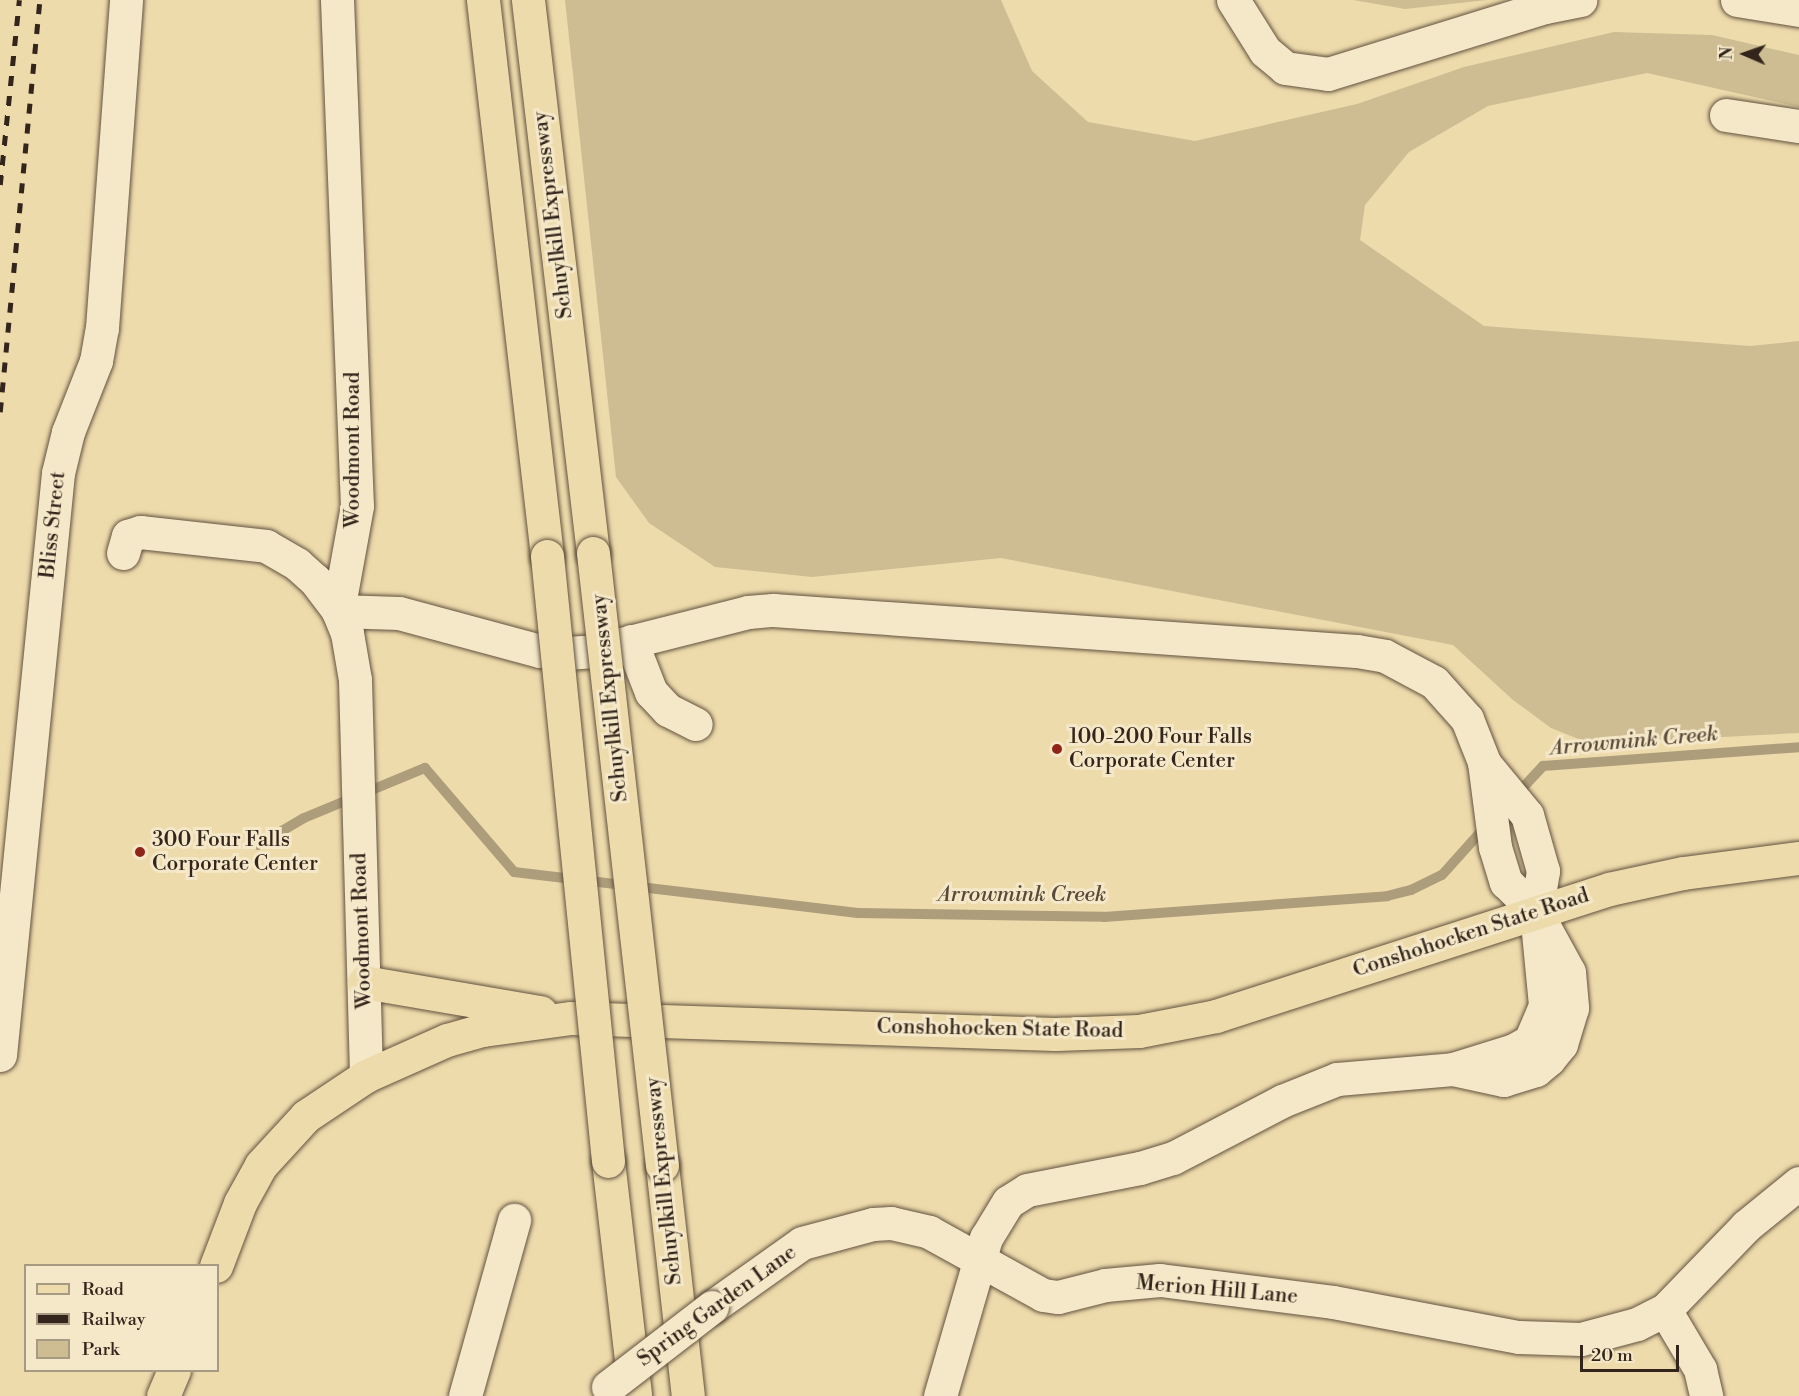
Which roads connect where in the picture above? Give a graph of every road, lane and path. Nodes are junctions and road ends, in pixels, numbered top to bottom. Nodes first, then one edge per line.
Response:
1 (126, 0) edge
2 (338, 0) edge
3 (483, 0) edge
4 (528, 0) edge
5 (1233, 0) edge
6 (1580, 0) edge
7 (1737, 0) edge
8 (1799, 10) edge
9 (1726, 114) dead end
10 (1799, 126) edge
11 (123, 553) dead end
12 (338, 611) junction
13 (631, 641) junction
14 (696, 724) dead end
15 (1484, 762) junction
16 (1799, 858) edge
17 (1536, 912) junction
18 (364, 982) junction
19 (571, 1018) junction
20 (0, 1055) edge
21 (366, 1076) junction
22 (1799, 1183) edge
23 (514, 1220) dead end
24 (978, 1260) junction
25 (217, 1264) edge
26 (1665, 1310) junction
27 (174, 1372) edge
28 (614, 1393) edge
29 (163, 1396) edge
30 (465, 1396) edge
31 (688, 1396) edge
32 (940, 1396) edge
33 (1706, 1396) edge

1 - 20 street, Bliss Street
2 - 12 street, Woodmont Road
3 - 28 main road, bridge
4 - 31 main road, Schuylkill Expressway, bridge
5 - 6 street
7 - 8 street
9 - 10 street
11 - 12 street
12 - 13 street
12 - 18 street, Woodmont Road
13 - 14 street
13 - 15 street
15 - 17 street
15 - 17 street
16 - 17 main road, Conshohocken State Road
17 - 19 main road, Conshohocken State Road
17 - 24 street
18 - 19 main road
18 - 21 street, Woodmont Road
19 - 21 main road, Conshohocken State Road
21 - 25 main road, Conshohocken State Road
22 - 26 street, Merion Hill Lane
23 - 30 street
24 - 26 street, Merion Hill Lane
24 - 28 street, Spring Garden Lane, bridge
24 - 32 street
26 - 33 street
27 - 29 main road

